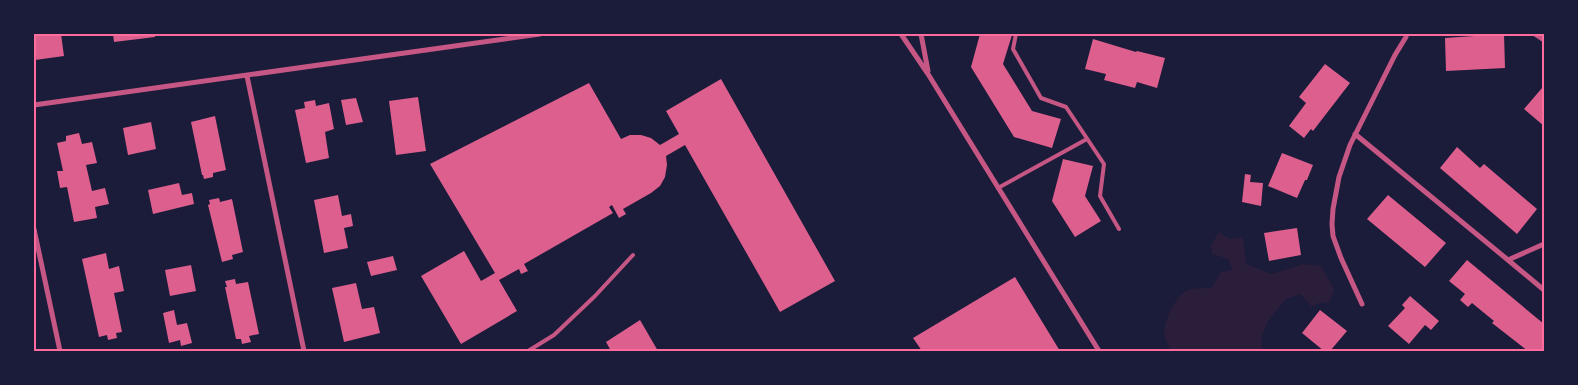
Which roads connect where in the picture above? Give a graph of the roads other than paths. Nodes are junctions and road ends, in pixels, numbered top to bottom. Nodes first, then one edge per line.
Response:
1 (540, 34) edge
2 (901, 34) edge
3 (921, 34) edge
4 (1016, 34) edge
5 (1406, 34) edge
6 (1536, 34) edge
7 (1544, 40) edge
8 (928, 74) junction
9 (247, 76) junction
10 (34, 105) edge
11 (1355, 134) junction
12 (1087, 140) junction
13 (998, 188) junction
14 (34, 229) edge
15 (1119, 229) dead end
16 (1544, 244) edge
17 (633, 255) dead end
18 (1508, 260) junction
19 (1544, 290) edge
20 (1362, 304) dead end
21 (60, 351) edge
22 (304, 351) edge
23 (528, 351) edge
24 (1099, 351) edge

1 - 9 street
2 - 8 street
3 - 8 street
4 - 12 lane
5 - 11 street
6 - 7 street
8 - 13 street
9 - 10 street
9 - 22 street
11 - 18 street
11 - 20 street
12 - 13 lane
12 - 15 lane
13 - 24 street
14 - 21 street
16 - 18 street
17 - 23 lane
18 - 19 street

